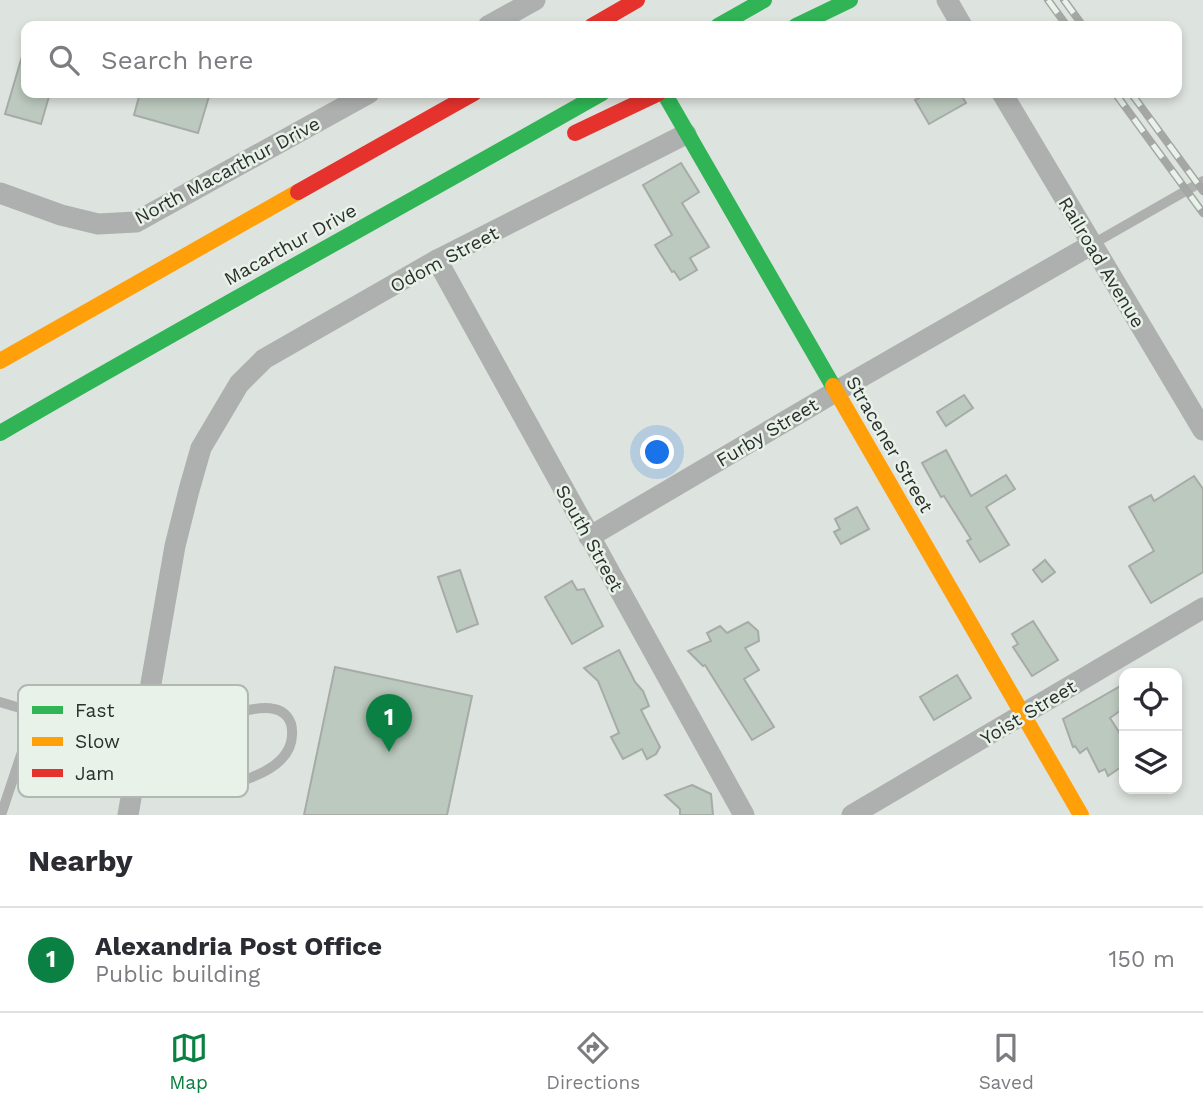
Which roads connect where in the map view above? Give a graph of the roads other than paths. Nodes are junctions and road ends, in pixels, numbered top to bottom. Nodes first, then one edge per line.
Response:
1 (535, 0) edge
2 (614, 0) edge
3 (625, 0) edge
4 (637, 0) edge
5 (764, 0) edge
6 (850, 0) edge
7 (947, 0) edge
8 (497, 21) edge
9 (598, 21) edge
10 (600, 21) edge
11 (625, 21) edge
12 (727, 21) edge
13 (806, 21) edge
14 (959, 21) edge
15 (360, 98) edge
16 (465, 98) edge
17 (593, 98) edge
18 (651, 98) edge
19 (665, 98) edge
20 (1005, 98) edge
21 (686, 134) junction
22 (558, 141) dead end
23 (522, 156) dead end
24 (1203, 181) edge
25 (0, 193) edge
26 (427, 193) junction
27 (1091, 245) junction
28 (437, 260) junction
29 (0, 361) edge
30 (835, 392) junction
31 (53, 401) junction
32 (1203, 430) edge
33 (0, 433) edge
34 (0, 440) edge
35 (589, 537) junction
36 (1203, 608) edge
37 (151, 685) edge
38 (0, 702) edge
39 (18, 708) edge
40 (248, 712) edge
41 (1025, 714) junction
42 (18, 762) edge
43 (248, 778) edge
44 (131, 797) edge
45 (1, 815) edge
46 (128, 815) edge
47 (744, 815) edge
48 (852, 815) edge
49 (1081, 815) edge

1 - 8 street
2 - 11 main road
3 - 9 main road
4 - 10 main road
5 - 12 main road
6 - 13 main road
7 - 14 street
15 - 25 street, North Macarthur Drive
16 - 29 main road, Macarthur Drive
17 - 26 main road, Macarthur Drive
18 - 22 main road
19 - 21 main road, Stracener Street
20 - 27 street, Railroad Avenue
21 - 28 street, Odom Street
21 - 30 main road, Stracener Street
23 - 26 main road
24 - 27 lane
26 - 31 main road, Macarthur Drive
27 - 30 street, Furby Street
27 - 32 street, Railroad Avenue
28 - 35 street, South Street
28 - 37 street, Odom Street
30 - 35 street, Furby Street
30 - 41 main road, Stracener Street
31 - 33 main road, Macarthur Drive
31 - 34 main road
35 - 47 street, South Street
36 - 41 street, Yoist Street
38 - 39 lane
40 - 43 lane
41 - 48 street, Yoist Street
41 - 49 main road, Stracener Street
42 - 45 lane
44 - 46 street

